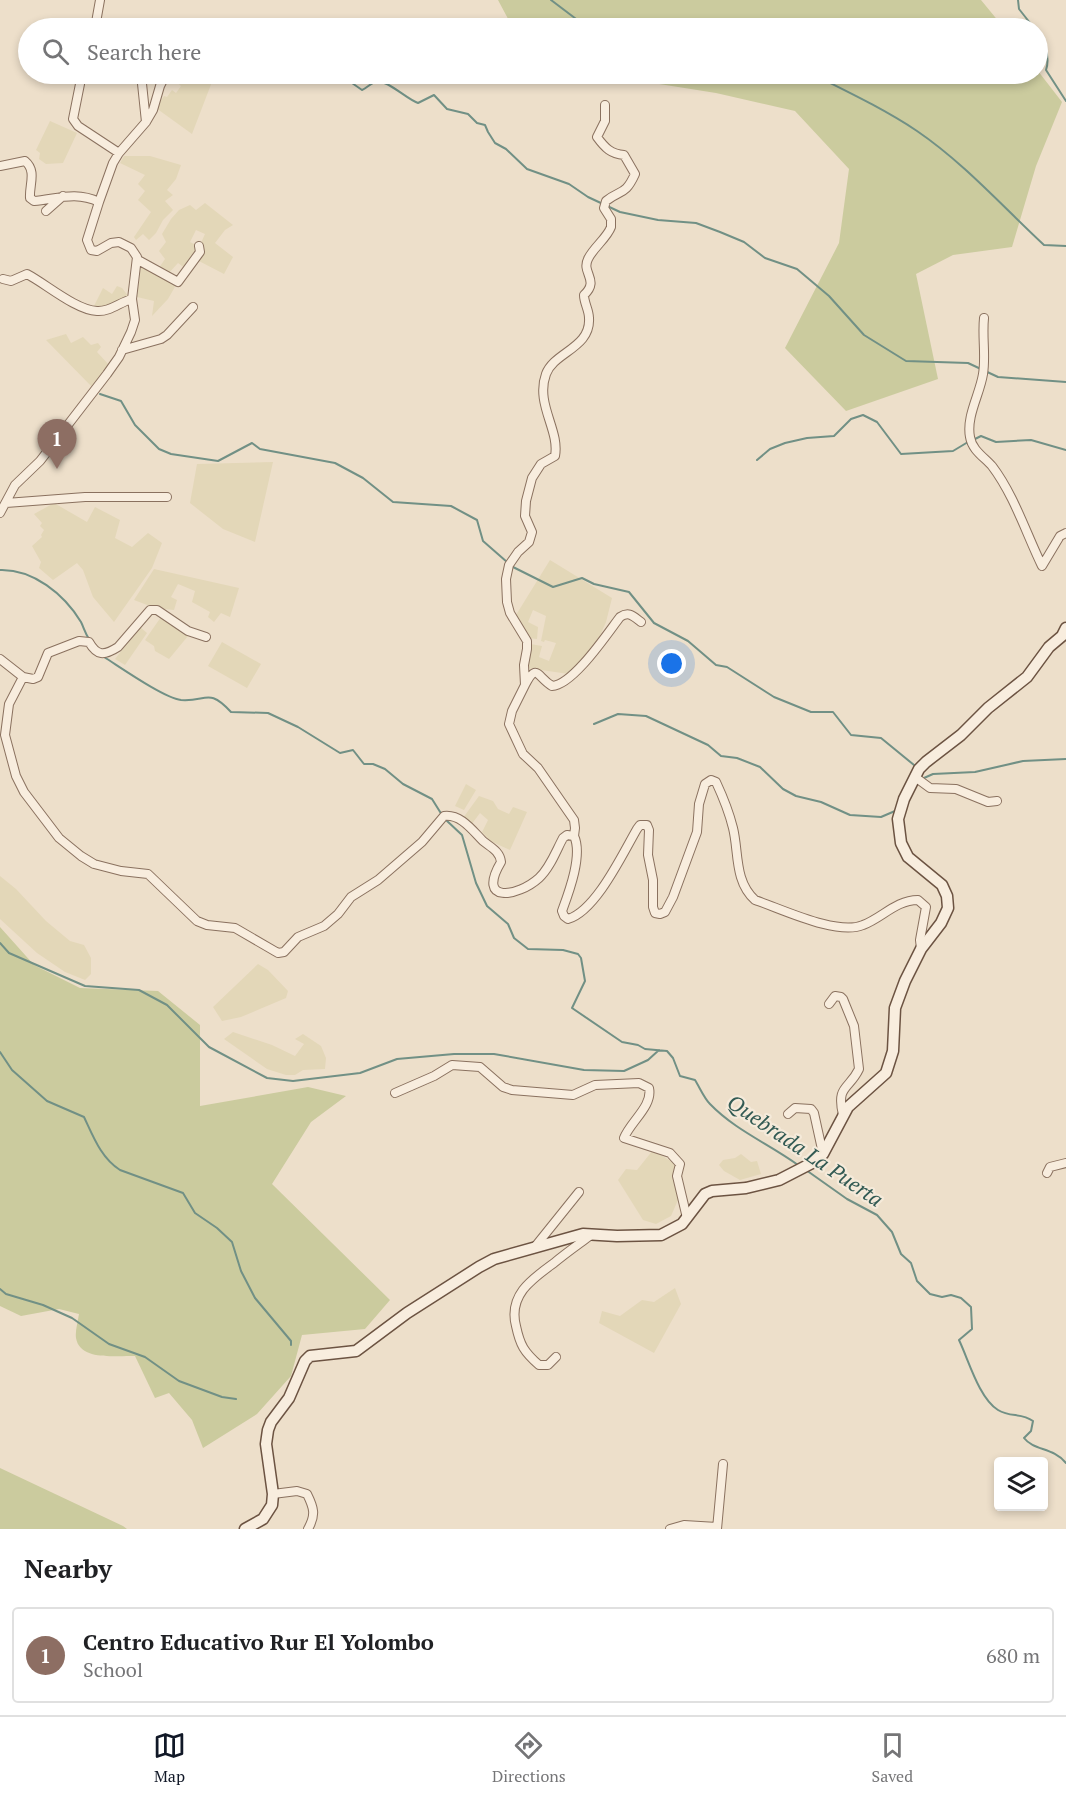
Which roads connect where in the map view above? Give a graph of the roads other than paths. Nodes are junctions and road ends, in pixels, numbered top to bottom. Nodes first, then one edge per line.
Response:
1 (100, 0) edge
2 (97, 18) edge
3 (80, 84) edge
4 (142, 84) edge
5 (161, 84) edge
6 (605, 105) dead end
7 (146, 122) junction
8 (119, 153) junction
9 (1, 168) edge
10 (64, 195) junction
11 (99, 202) junction
12 (46, 211) dead end
13 (199, 246) dead end
14 (138, 260) junction
15 (3, 279) dead end
16 (132, 298) junction
17 (193, 307) dead end
18 (984, 318) dead end
19 (122, 350) junction
20 (167, 497) dead end
21 (6, 502) junction
22 (0, 513) edge
23 (1066, 533) edge
24 (641, 622) dead end
25 (1066, 628) edge
26 (206, 637) dead end
27 (0, 659) edge
28 (22, 677) junction
29 (525, 685) junction
30 (915, 777) junction
31 (998, 801) dead end
32 (574, 836) junction
33 (921, 949) junction
34 (830, 1004) dead end
35 (395, 1093) dead end
36 (788, 1114) dead end
37 (843, 1115) junction
38 (823, 1154) junction
39 (1066, 1163) edge
40 (1047, 1173) dead end
41 (579, 1192) dead end
42 (687, 1218) junction
43 (592, 1234) junction
44 (533, 1249) junction
45 (556, 1357) dead end
46 (723, 1464) dead end
47 (273, 1494) junction
48 (717, 1528) edge
49 (245, 1529) edge
50 (308, 1529) edge
51 (670, 1529) edge

1 - 2 street
3 - 8 street
4 - 7 street
5 - 7 street
6 - 29 street
7 - 8 street
8 - 11 street
9 - 10 street
10 - 11 street
10 - 12 street
11 - 14 street
13 - 14 street
14 - 16 street
15 - 16 street
16 - 19 street
17 - 19 street
18 - 23 street
19 - 21 street
20 - 21 street
21 - 22 street
24 - 29 street
25 - 30 main road
26 - 28 street
27 - 28 street
28 - 32 street
29 - 32 street
30 - 31 street
30 - 33 main road
32 - 33 street
33 - 37 main road
34 - 37 street
35 - 42 street
36 - 38 street
37 - 38 main road
38 - 42 main road
39 - 40 street
41 - 44 street
42 - 43 main road
43 - 44 main road
43 - 45 street
44 - 47 main road
46 - 48 street
47 - 49 main road
47 - 50 street
48 - 51 street

